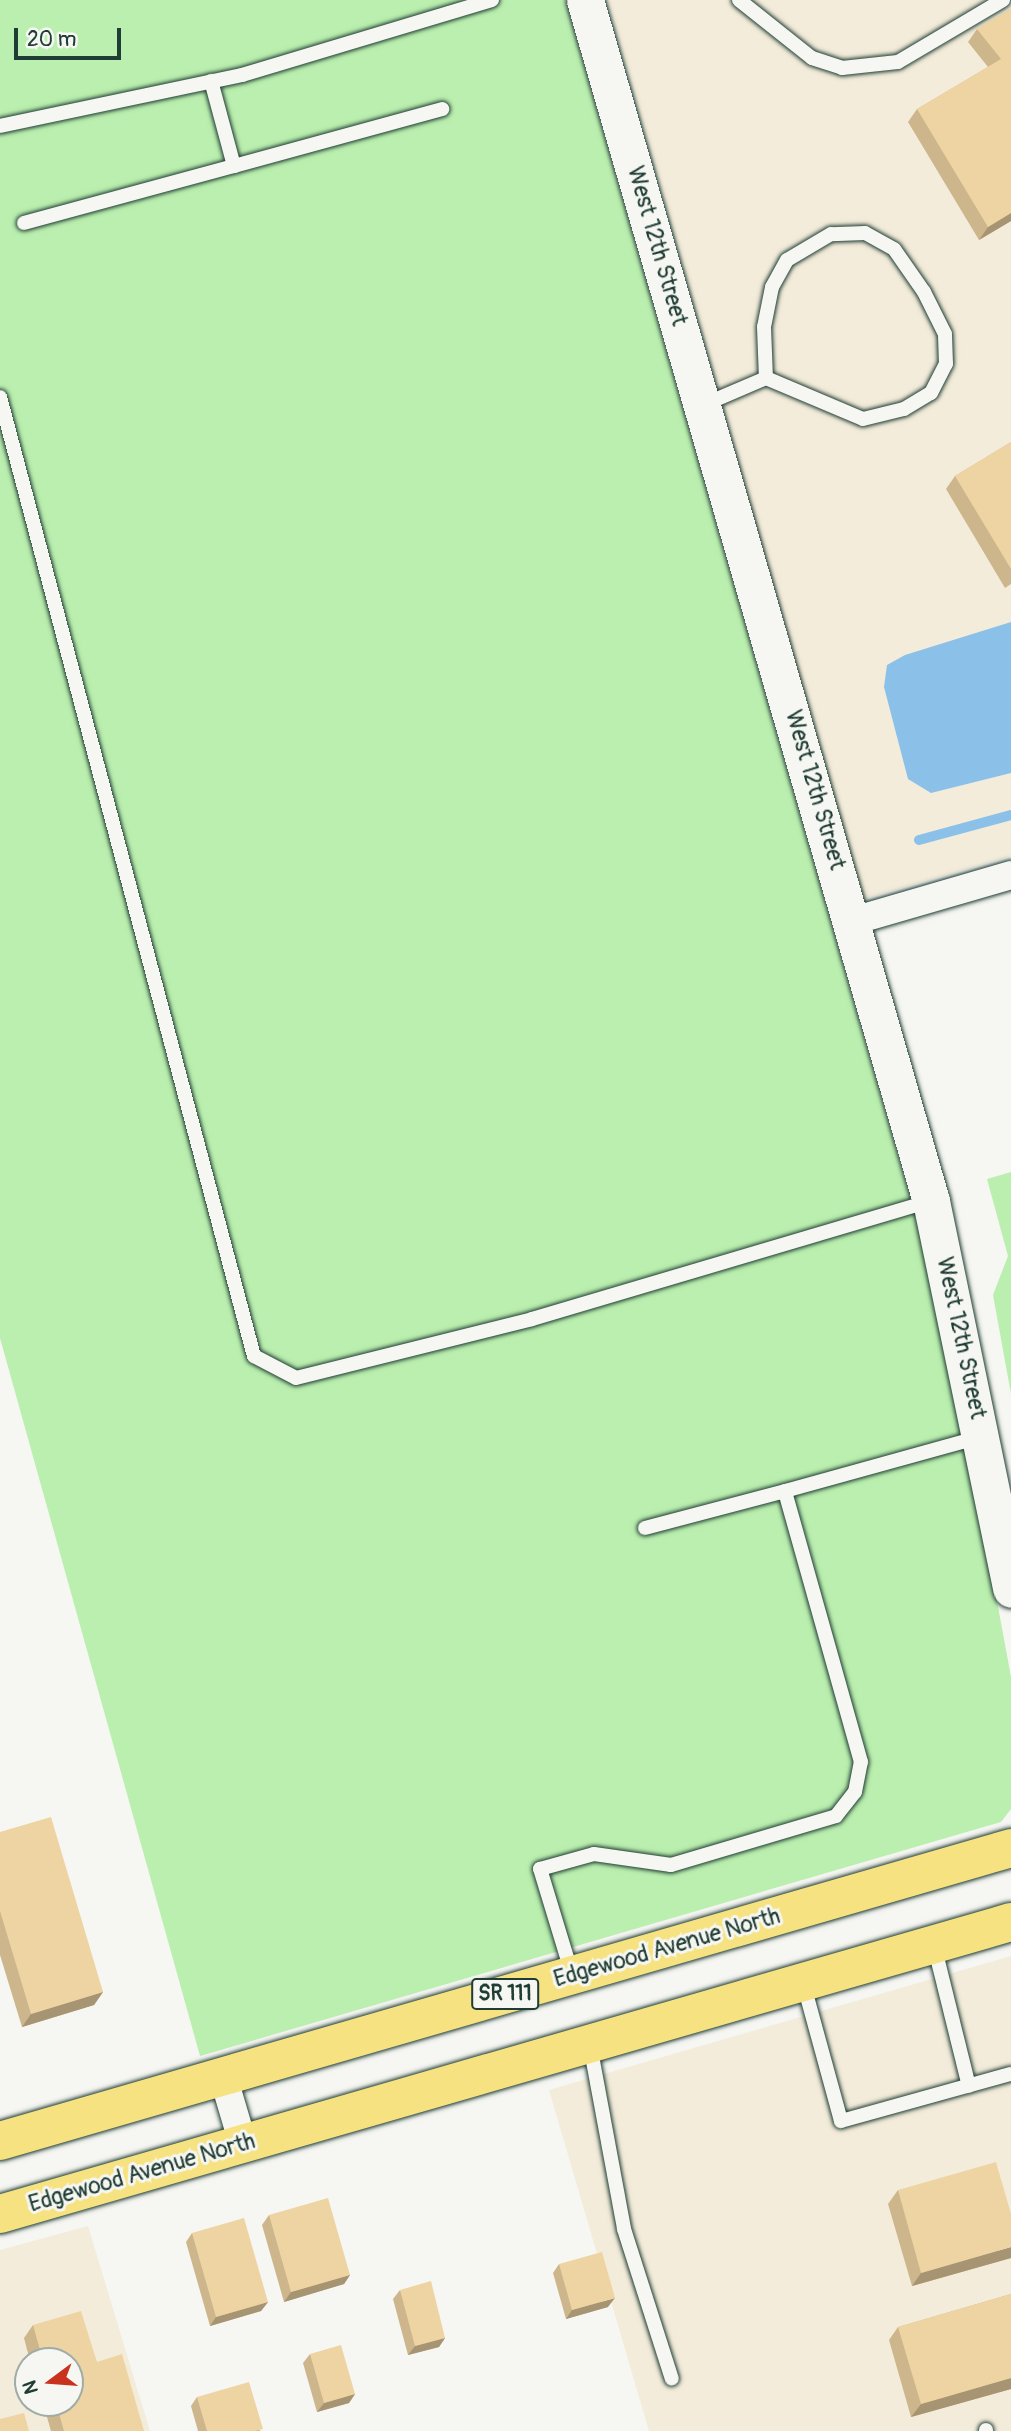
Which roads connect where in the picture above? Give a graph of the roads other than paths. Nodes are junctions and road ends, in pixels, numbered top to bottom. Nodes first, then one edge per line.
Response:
1 (492, 0) edge
2 (585, 0) edge
3 (739, 0) edge
4 (1003, 0) edge
5 (211, 82) junction
6 (442, 109) dead end
7 (0, 126) edge
8 (234, 166) junction
9 (24, 223) dead end
10 (766, 378) junction
11 (0, 397) edge
12 (703, 405) junction
13 (1011, 875) edge
14 (853, 921) junction
15 (931, 1201) junction
16 (981, 1437) junction
17 (785, 1491) junction
18 (645, 1528) dead end
19 (1011, 1589) edge
20 (1011, 1848) edge
21 (1011, 1922) edge
22 (934, 1944) junction
23 (572, 1975) junction
24 (803, 1982) junction
25 (590, 2044) junction
26 (1011, 2074) edge
27 (223, 2076) junction
28 (969, 2086) junction
29 (0, 2141) edge
30 (243, 2144) junction
31 (0, 2214) edge
32 (672, 2379) dead end

1 - 5 lane
2 - 12 street, West 12th Street
3 - 4 lane
5 - 7 lane
5 - 8 lane
6 - 8 lane
8 - 9 lane
10 - 10 lane
10 - 12 lane
11 - 15 lane
12 - 14 street, West 12th Street
13 - 14 street
14 - 15 street, West 12th Street
15 - 16 street, West 12th Street
16 - 17 lane
16 - 19 street, West 12th Street
17 - 18 lane
17 - 23 lane
20 - 23 main road, Edgewood Avenue North / SR 111
21 - 22 main road, Edgewood Avenue North
22 - 24 main road, Edgewood Avenue North
22 - 28 lane
23 - 27 main road, Edgewood Avenue North / SR 111
24 - 25 main road, Edgewood Avenue North
24 - 28 lane
25 - 30 main road, Edgewood Avenue North
25 - 32 lane
26 - 28 lane
27 - 29 main road, Edgewood Avenue North / SR 111
27 - 30 street
30 - 31 main road, Edgewood Avenue North

